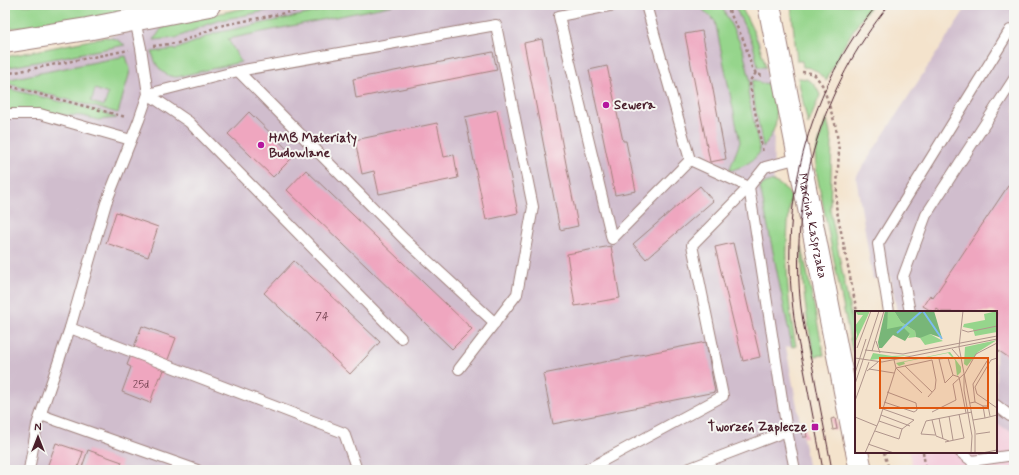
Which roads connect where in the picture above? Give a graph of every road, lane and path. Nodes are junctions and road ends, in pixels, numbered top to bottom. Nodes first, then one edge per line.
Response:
1 (209, 5) edge
2 (325, 5) edge
3 (614, 5) edge
4 (646, 5) edge
5 (726, 5) edge
6 (768, 9) edge
7 (135, 20) junction
8 (1010, 30) dead end
9 (5, 42) edge
10 (142, 48) junction
11 (238, 71) junction
12 (798, 72) dead end
13 (5, 74) edge
14 (1014, 79) edge
15 (5, 85) edge
16 (148, 94) junction
17 (5, 114) edge
18 (139, 120) junction
19 (131, 140) junction
20 (800, 158) junction
21 (690, 160) junction
22 (765, 167) junction
23 (750, 187) junction
24 (857, 311) edge
25 (888, 311) edge
26 (910, 311) edge
27 (495, 323) junction
28 (70, 328) junction
29 (401, 338) dead end
30 (459, 369) dead end
31 (997, 406) edge
32 (41, 415) junction
33 (1014, 417) edge
34 (787, 431) junction
35 (855, 433) edge
36 (857, 453) edge
37 (884, 453) edge
38 (923, 453) edge
39 (961, 453) edge
40 (1014, 455) edge
41 (973, 465) edge
42 (29, 470) edge
43 (197, 470) edge
44 (357, 470) edge
45 (586, 470) edge
46 (685, 470) edge
47 (795, 470) edge
48 (861, 470) edge
49 (889, 470) edge
50 (926, 470) edge

1 - 7 street
2 - 10 path
3 - 21 lane
4 - 21 lane
5 - 22 path
6 - 20 street, Marcina Kasprzaka
7 - 9 street
7 - 10 lane
8 - 25 lane
10 - 13 path
10 - 16 lane
11 - 16 lane
11 - 27 lane
11 - 27 lane
12 - 24 path
14 - 26 lane
15 - 18 path
16 - 18 lane
16 - 29 lane
17 - 19 lane
18 - 19 lane
19 - 28 lane
20 - 22 lane
20 - 35 street, Marcina Kasprzaka
21 - 23 lane
22 - 23 lane
23 - 34 lane
23 - 45 lane
27 - 30 lane
28 - 32 lane
28 - 44 lane
31 - 33 lane
32 - 42 lane
32 - 43 lane
34 - 46 lane
34 - 47 lane
36 - 48 street
37 - 49 path
38 - 50 path
39 - 41 lane
40 - 41 lane

